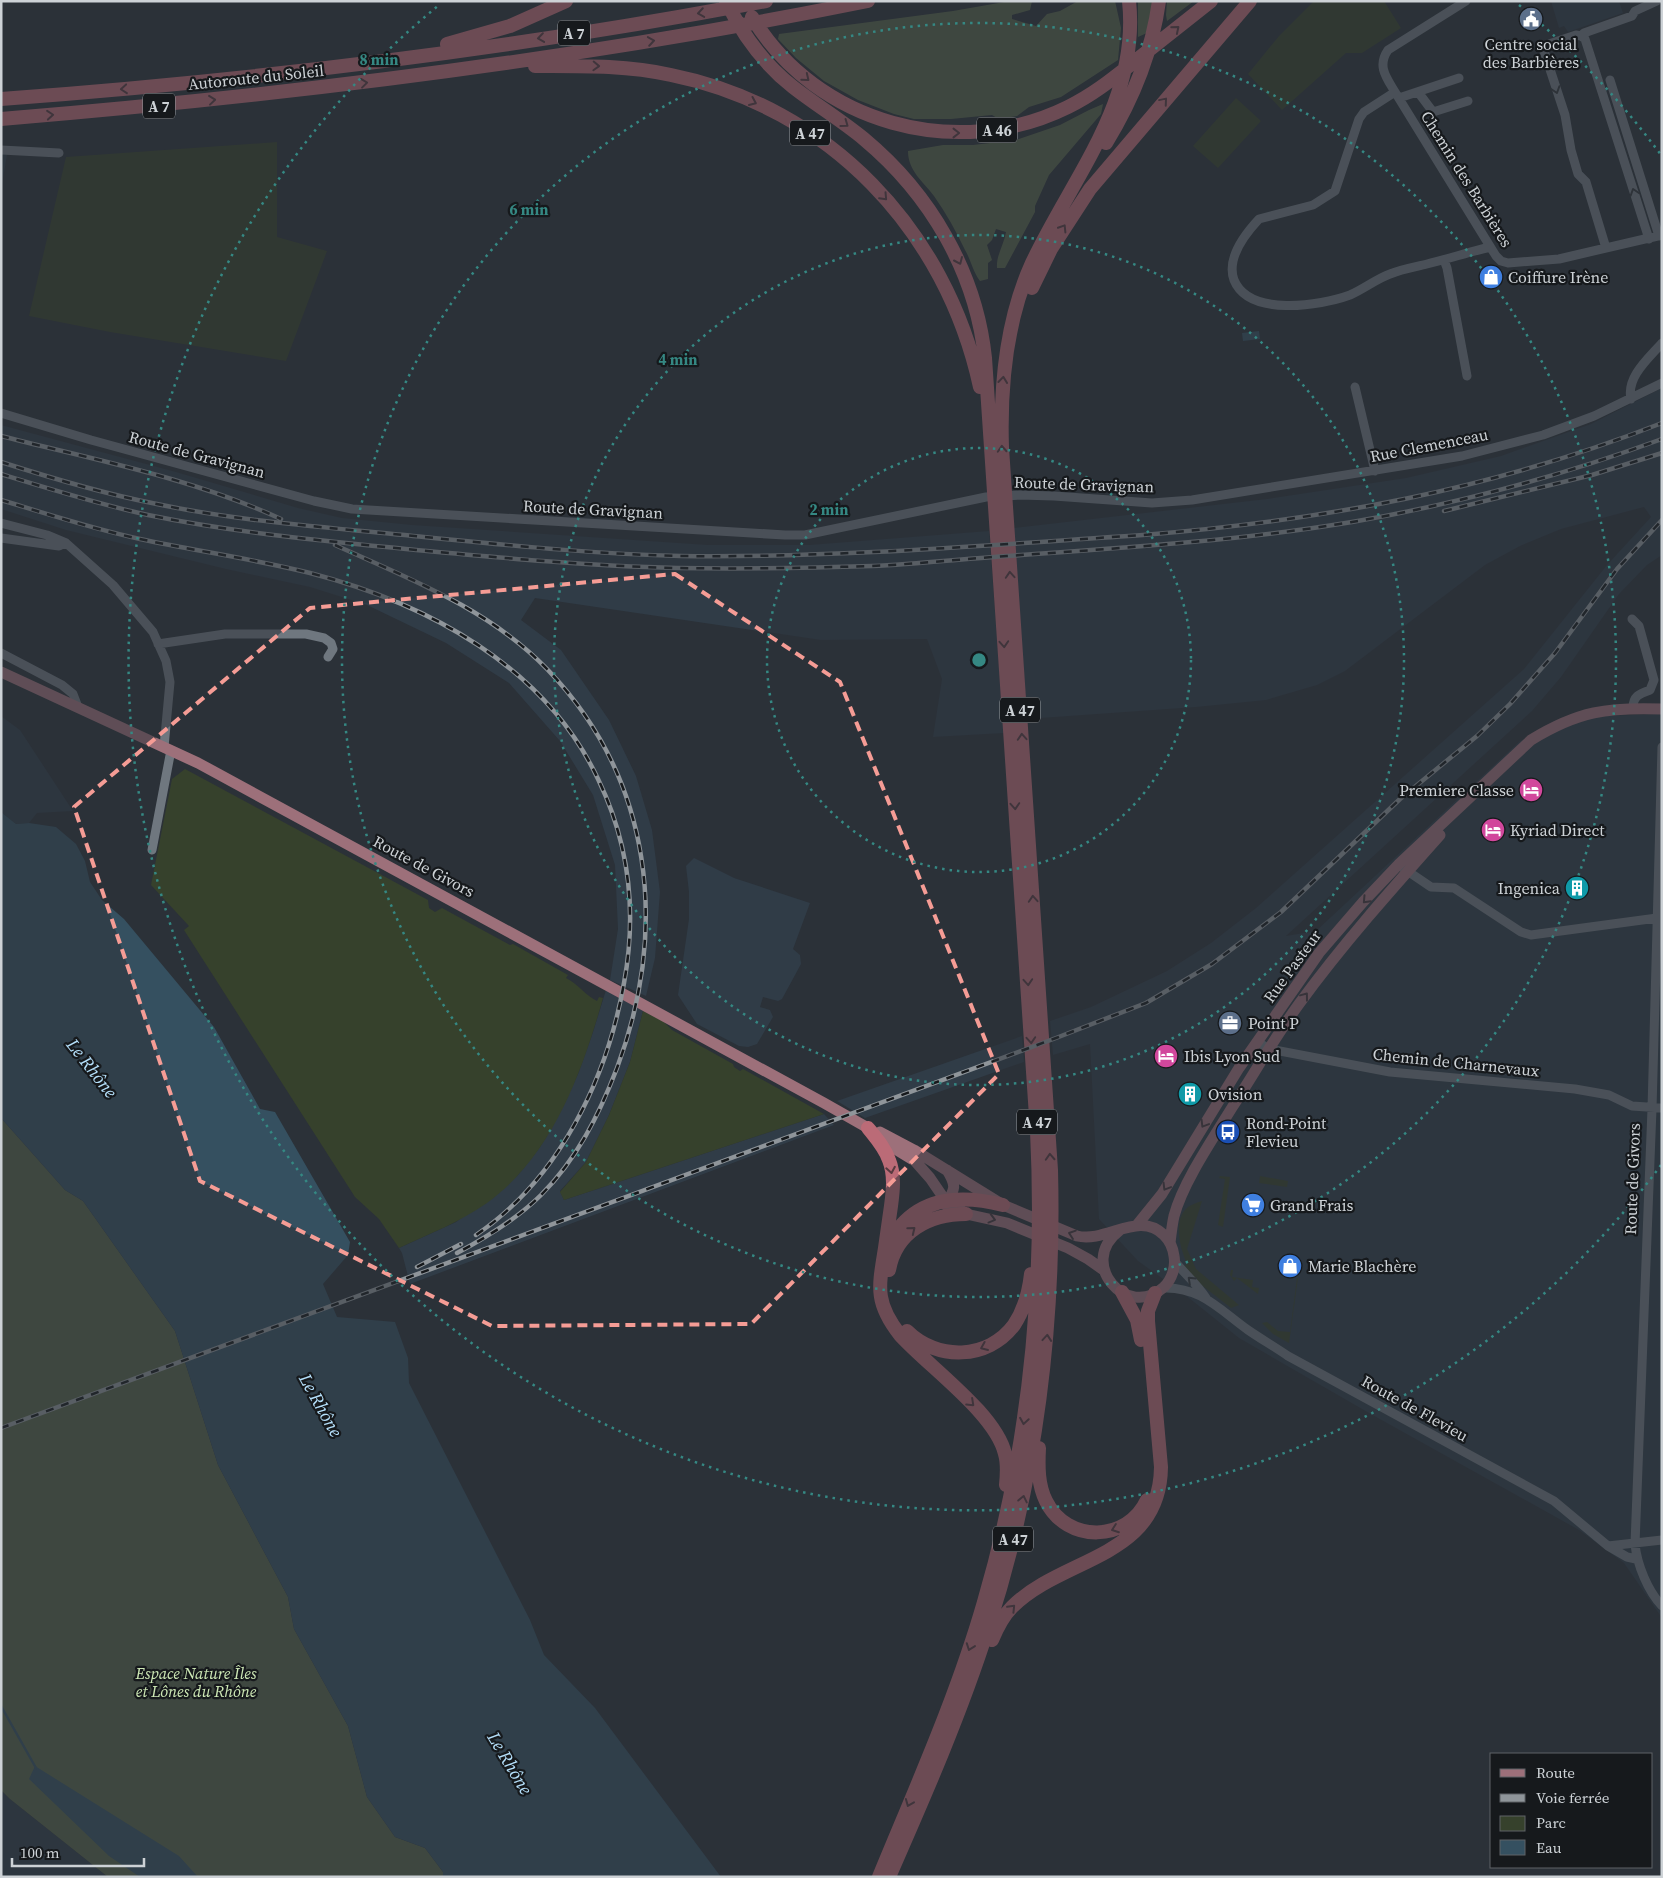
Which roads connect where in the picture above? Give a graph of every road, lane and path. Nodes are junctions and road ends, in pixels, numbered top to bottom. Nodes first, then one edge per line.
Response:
1 (566, 1) edge
2 (726, 1) edge
3 (743, 1) edge
4 (766, 1) edge
5 (868, 1) edge
6 (1129, 1) edge
7 (1159, 1) edge
8 (1211, 1) edge
9 (1250, 1) edge
10 (1466, 1) edge
11 (1657, 1) edge
12 (1582, 36) junction
13 (382, 60) junction
14 (482, 67) junction
15 (1459, 78) dead end
16 (1610, 80) dead end
17 (1418, 92) junction
18 (1397, 95) junction
19 (1, 99) edge
20 (1468, 101) dead end
21 (1, 119) edge
22 (1, 150) edge
23 (59, 153) dead end
24 (1072, 191) junction
25 (1660, 236) edge
26 (1649, 238) junction
27 (1490, 247) junction
28 (1606, 248) junction
29 (1444, 260) junction
30 (1010, 334) junction
31 (1662, 343) edge
32 (1467, 376) dead end
33 (1662, 382) edge
34 (1355, 387) dead end
35 (1631, 399) junction
36 (1, 412) edge
37 (989, 439) junction
38 (1375, 471) junction
39 (997, 472) junction
40 (1192, 500) joint
41 (1, 523) edge
42 (1, 538) edge
43 (66, 543) junction
44 (1632, 619) dead end
45 (158, 644) junction
46 (1, 653) edge
47 (328, 657) dead end
48 (1, 672) edge
49 (1662, 701) edge
50 (78, 707) junction
51 (1633, 708) junction
52 (1662, 710) edge
53 (1662, 747) edge
54 (168, 749) junction
55 (152, 850) dead end
56 (1403, 868) junction
57 (1657, 918) junction
58 (1258, 1042) junction
59 (1269, 1049) junction
60 (1039, 1062) junction
61 (1662, 1108) edge
62 (1652, 1109) junction
63 (868, 1128) junction
64 (947, 1170) junction
65 (948, 1200) junction
66 (1042, 1202) junction
67 (1003, 1205) junction
68 (966, 1214) junction
69 (933, 1219) junction
70 (1138, 1225) junction
71 (1119, 1231) junction
72 (1170, 1243) junction
73 (885, 1251) junction
74 (1041, 1251) junction
75 (1175, 1262) junction
76 (1105, 1271) junction
77 (1159, 1291) junction
78 (1122, 1292) junction
79 (1206, 1298) junction
80 (1045, 1359) junction
81 (1007, 1516) junction
82 (1662, 1540) edge
83 (1635, 1544) junction
84 (1608, 1546) junction
85 (1636, 1559) junction
86 (1662, 1606) edge
87 (918, 1810) junction
88 (878, 1877) edge
89 (889, 1877) edge

1 - 13 highway
2 -> 37 highway, A 47
3 -> 8 highway, A 46
4 -> 13 highway, Autoroute du Soleil / A 7
14 -> 5 highway, Autoroute du Soleil / A 7
6 - 24 highway
7 - 24 highway
30 -> 9 highway
10 - 18 street, Chemin des Barbières
11 - 12 street
26 -> 12 street
12 -> 28 street
13 -> 19 highway, Autoroute du Soleil / A 7
21 -> 14 highway, Autoroute du Soleil / A 7
14 -> 37 highway, A 47
15 - 17 street
16 - 25 street
17 - 18 street
17 - 20 street
18 - 27 street, Chemin des Barbières
18 - 29 street
22 - 23 street
24 - 30 highway, A 47
25 - 26 street, Chemin des Barbières
26 - 28 street, Chemin des Barbières
27 - 28 street, Chemin des Barbières
27 - 29 street
29 - 32 street
39 -> 30 highway, A 47
31 - 35 street
33 - 35 street, Rue Clemenceau
34 - 38 street
35 - 38 street, Rue Clemenceau
36 - 40 street, Route de Gravignan
37 - 39 highway, A 47
38 - 40 street, Rue Clemenceau
39 - 60 highway, A 47
41 - 43 street
42 - 43 street
43 - 45 street
44 - 51 street
45 - 47 street
45 - 54 street
46 - 50 street
48 - 50 main road, Route de Givors
49 - 51 main road, Rue Pasteur
50 - 54 main road, Route de Givors
51 - 52 main road, Rue Pasteur
51 - 56 main road, Rue Pasteur
53 - 57 street, Route de Givors
54 - 55 street
54 - 63 main road, Route de Givors
56 - 57 street
56 -> 58 main road, Rue Pasteur
59 -> 56 main road, Rue Pasteur
57 - 62 street, Route de Givors
58 - 59 street, Chemin de Charnevaux
58 -> 70 main road, Rue Pasteur
59 - 62 street, Chemin de Charnevaux
59 - 72 main road, Rue Pasteur
66 -> 60 highway, A 47
60 - 66 highway, A 47
61 - 62 street, Chemin de Charnevaux
62 - 83 street, Route de Givors
63 - 64 main road
63 - 65 main road
63 -> 73 highway
64 - 65 main road
64 - 67 main road
65 - 67 highway
65 - 68 main road
65 - 69 main road
65 - 73 highway
66 - 74 highway, A 47
66 - 74 highway
71 -> 67 main road
68 - 69 highway
68 -> 76 main road
74 -> 69 highway
70 - 71 main road
70 - 72 main road
71 - 76 main road
72 - 75 main road
73 -> 81 highway
80 -> 74 highway, A 47
74 -> 81 highway, A 47
75 - 77 main road
79 -> 75 street, Route de Flevieu
76 - 78 main road
77 - 78 main road
77 - 79 street, Route de Flevieu
87 -> 77 highway
78 -> 80 highway
79 - 84 street, Route de Flevieu
87 -> 80 highway, A 47
81 -> 88 highway, A 47
82 - 83 street
83 - 84 street
83 - 85 street, Route de Givors
84 - 85 street, Route de Flevieu
85 - 86 street, Route de Givors
87 - 89 highway, A 47

